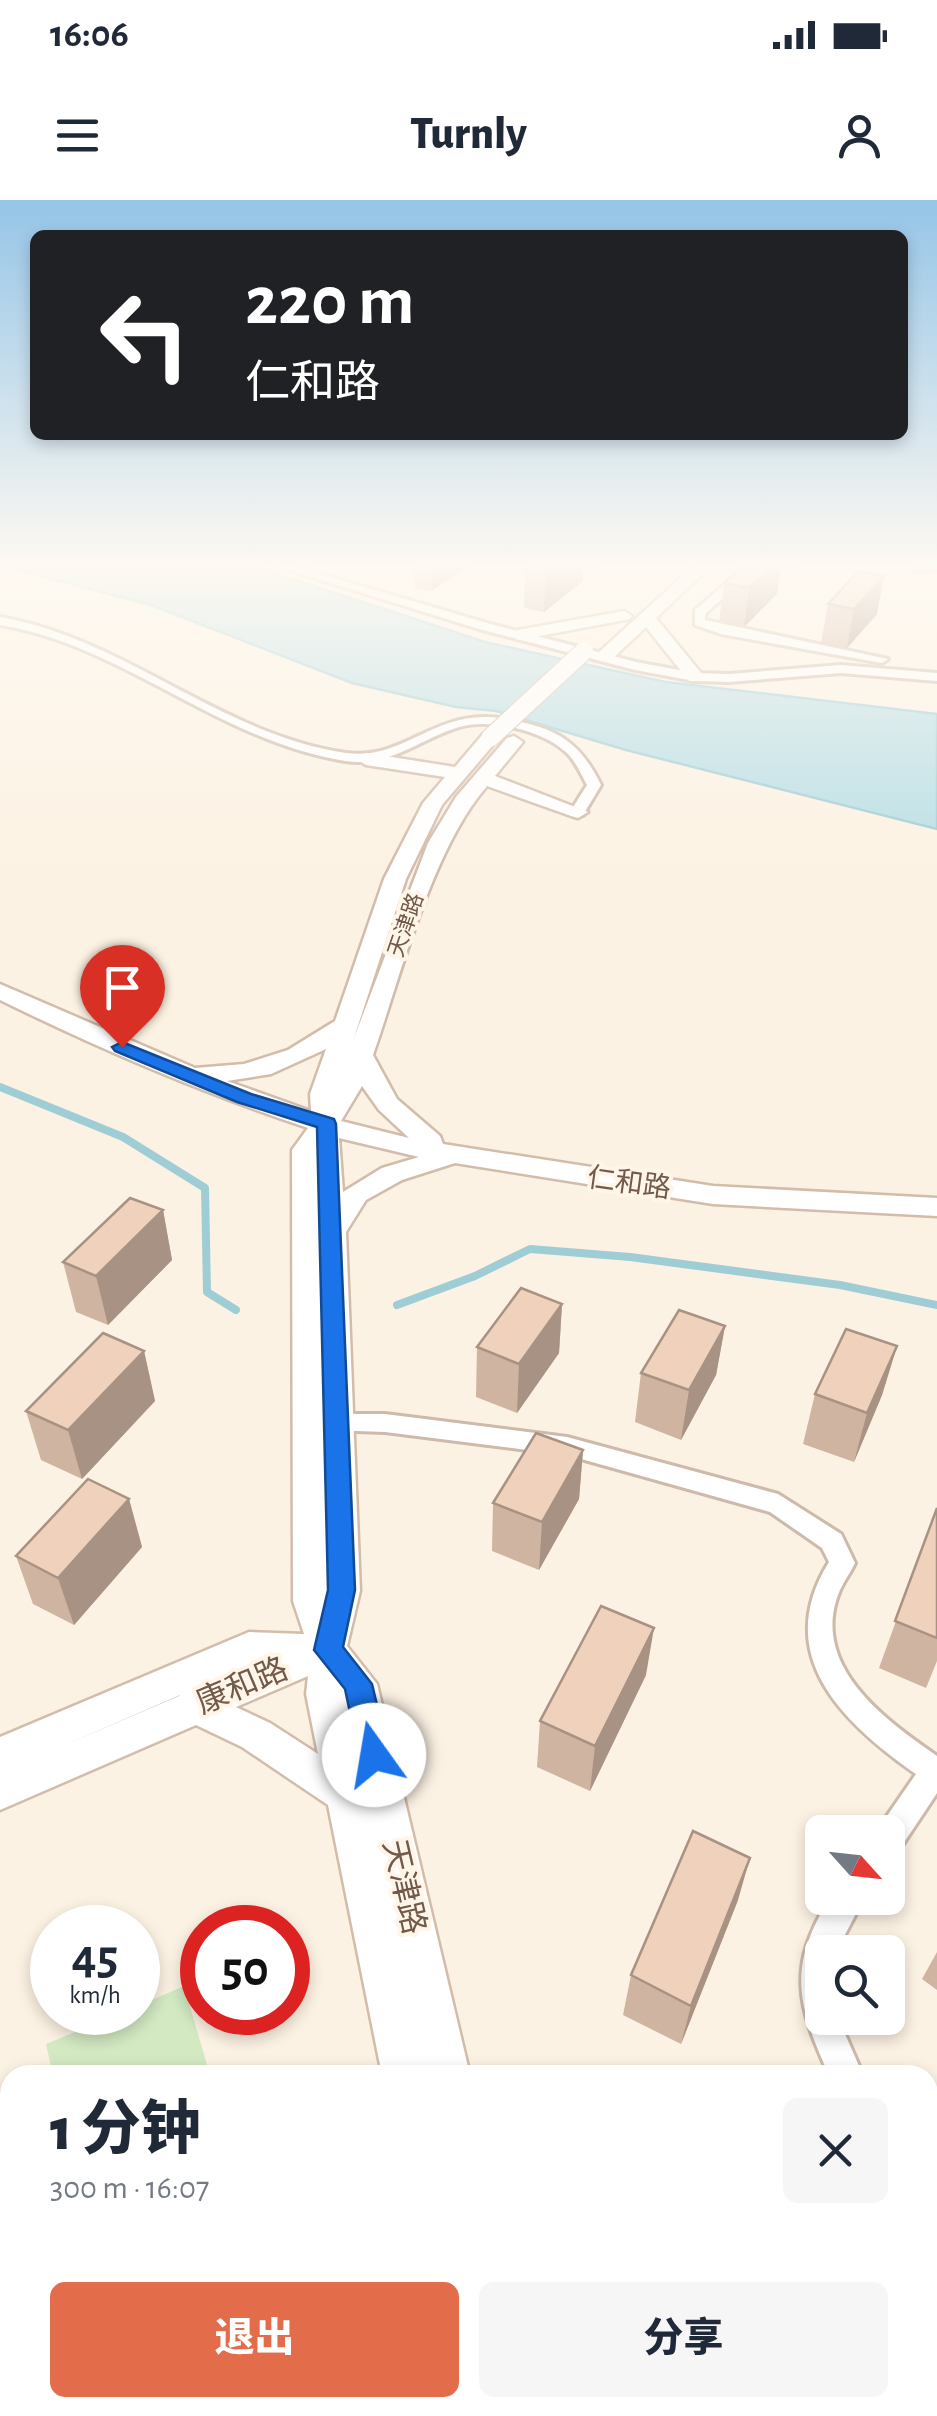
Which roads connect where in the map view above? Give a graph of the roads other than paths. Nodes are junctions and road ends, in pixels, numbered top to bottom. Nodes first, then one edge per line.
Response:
1 (128, 669) edge
2 (565, 669) edge
3 (591, 669) edge
4 (654, 669) edge
5 (689, 669) edge
6 (836, 669) edge
7 (846, 669) edge
8 (695, 677) junction
9 (937, 677) edge
10 (366, 759) junction
11 (471, 776) junction
12 (578, 812) joint
13 (0, 991) edge
14 (0, 1000) edge
15 (347, 1024) junction
16 (360, 1055) junction
17 (185, 1073) junction
18 (326, 1124) junction
19 (431, 1142) junction
20 (458, 1155) junction
21 (937, 1199) edge
22 (937, 1207) edge
23 (332, 1232) junction
24 (337, 1424) junction
25 (328, 1650) junction
26 (194, 1706) junction
27 (0, 1755) edge
28 (0, 1792) edge
29 (348, 1796) junction
30 (905, 1815) edge
31 (839, 1915) edge
32 (403, 2065) edge
33 (445, 2065) edge
34 (841, 2065) edge

1 - 10 street
2 - 11 main road, 天津路, bridge
3 - 11 main road, 天津路
4 - 8 street
5 - 8 main road
6 - 8 street
7 - 9 street
10 - 11 main road
10 - 12 street
11 - 12 main road
11 - 15 main road, 天津路
11 - 16 main road, 天津路
13 - 17 main road, 仁和路
14 - 18 main road, 仁和路
15 - 17 main road
15 - 18 main road, 天津路
16 - 18 main road, 天津路
16 - 19 main road
17 - 18 main road, 仁和路
18 - 19 main road, 仁和路
18 - 20 main road, 仁和路
18 - 23 main road, 天津路
18 - 25 main road, 天津路
19 - 21 main road, 仁和路
20 - 22 main road, 仁和路
20 - 23 main road
23 - 24 main road, 天津路
24 - 25 main road, 天津路
24 - 30 street
25 - 26 main road, 康和路
25 - 27 main road, 康和路
25 - 29 main road, 天津路
25 - 33 main road, 天津路
26 - 28 main road, 康和路
26 - 29 main road
29 - 32 main road, 天津路
31 - 34 street

